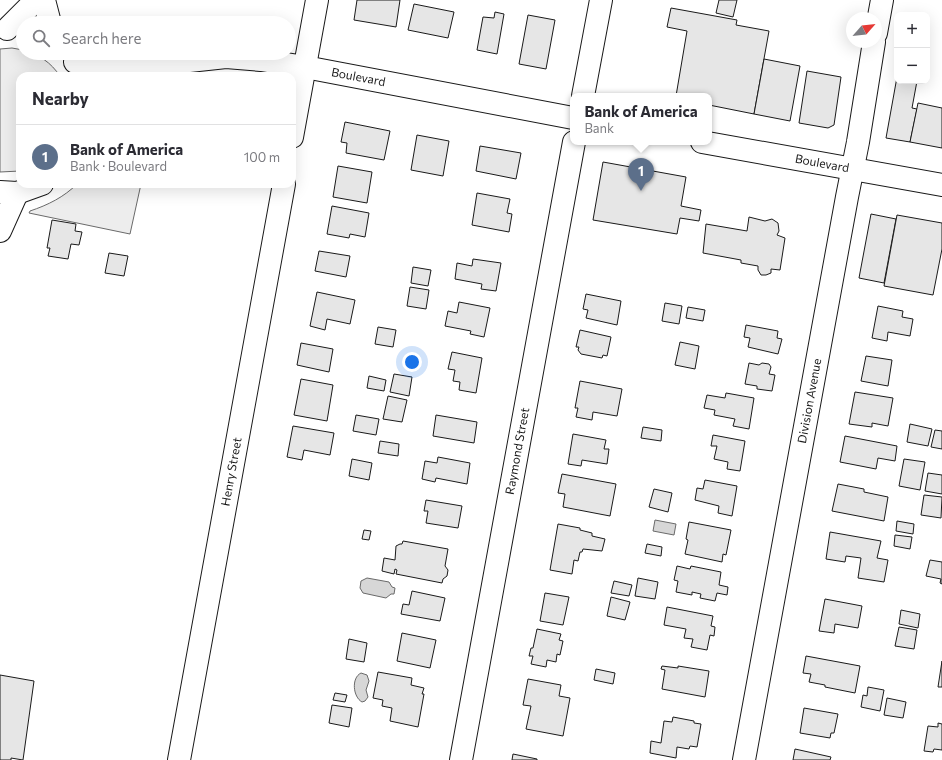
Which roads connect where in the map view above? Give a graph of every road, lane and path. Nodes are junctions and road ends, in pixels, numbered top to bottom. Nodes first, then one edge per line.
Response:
1 (36, 0) edge
2 (44, 0) edge
3 (317, 0) edge
4 (601, 0) edge
5 (882, 0) edge
6 (880, 12) edge
7 (22, 16) edge
8 (48, 16) edge
9 (873, 48) edge
10 (198, 60) edge
11 (261, 60) edge
12 (75, 64) edge
13 (305, 66) junction
14 (132, 72) edge
15 (147, 72) edge
16 (584, 93) edge
17 (296, 115) edge
18 (570, 117) edge
19 (712, 144) edge
20 (573, 145) edge
21 (853, 168) junction
22 (942, 186) edge
23 (25, 188) edge
24 (283, 188) edge
25 (8, 192) edge
26 (0, 232) edge
27 (179, 760) edge
28 (461, 760) edge
29 (744, 760) edge

1 - 7 street
2 - 8 street
3 - 13 street
4 - 16 street
5 - 6 street
9 - 21 street, Division Avenue
10 - 15 street, Boulevard
11 - 13 street, Boulevard
12 - 14 street, Boulevard
13 - 17 street
13 - 18 street, Boulevard
19 - 21 street, Boulevard
20 - 28 street, Raymond Street
21 - 22 street, Boulevard
21 - 29 street, Division Avenue
23 - 25 street
24 - 27 street, Henry Street
25 - 26 street

